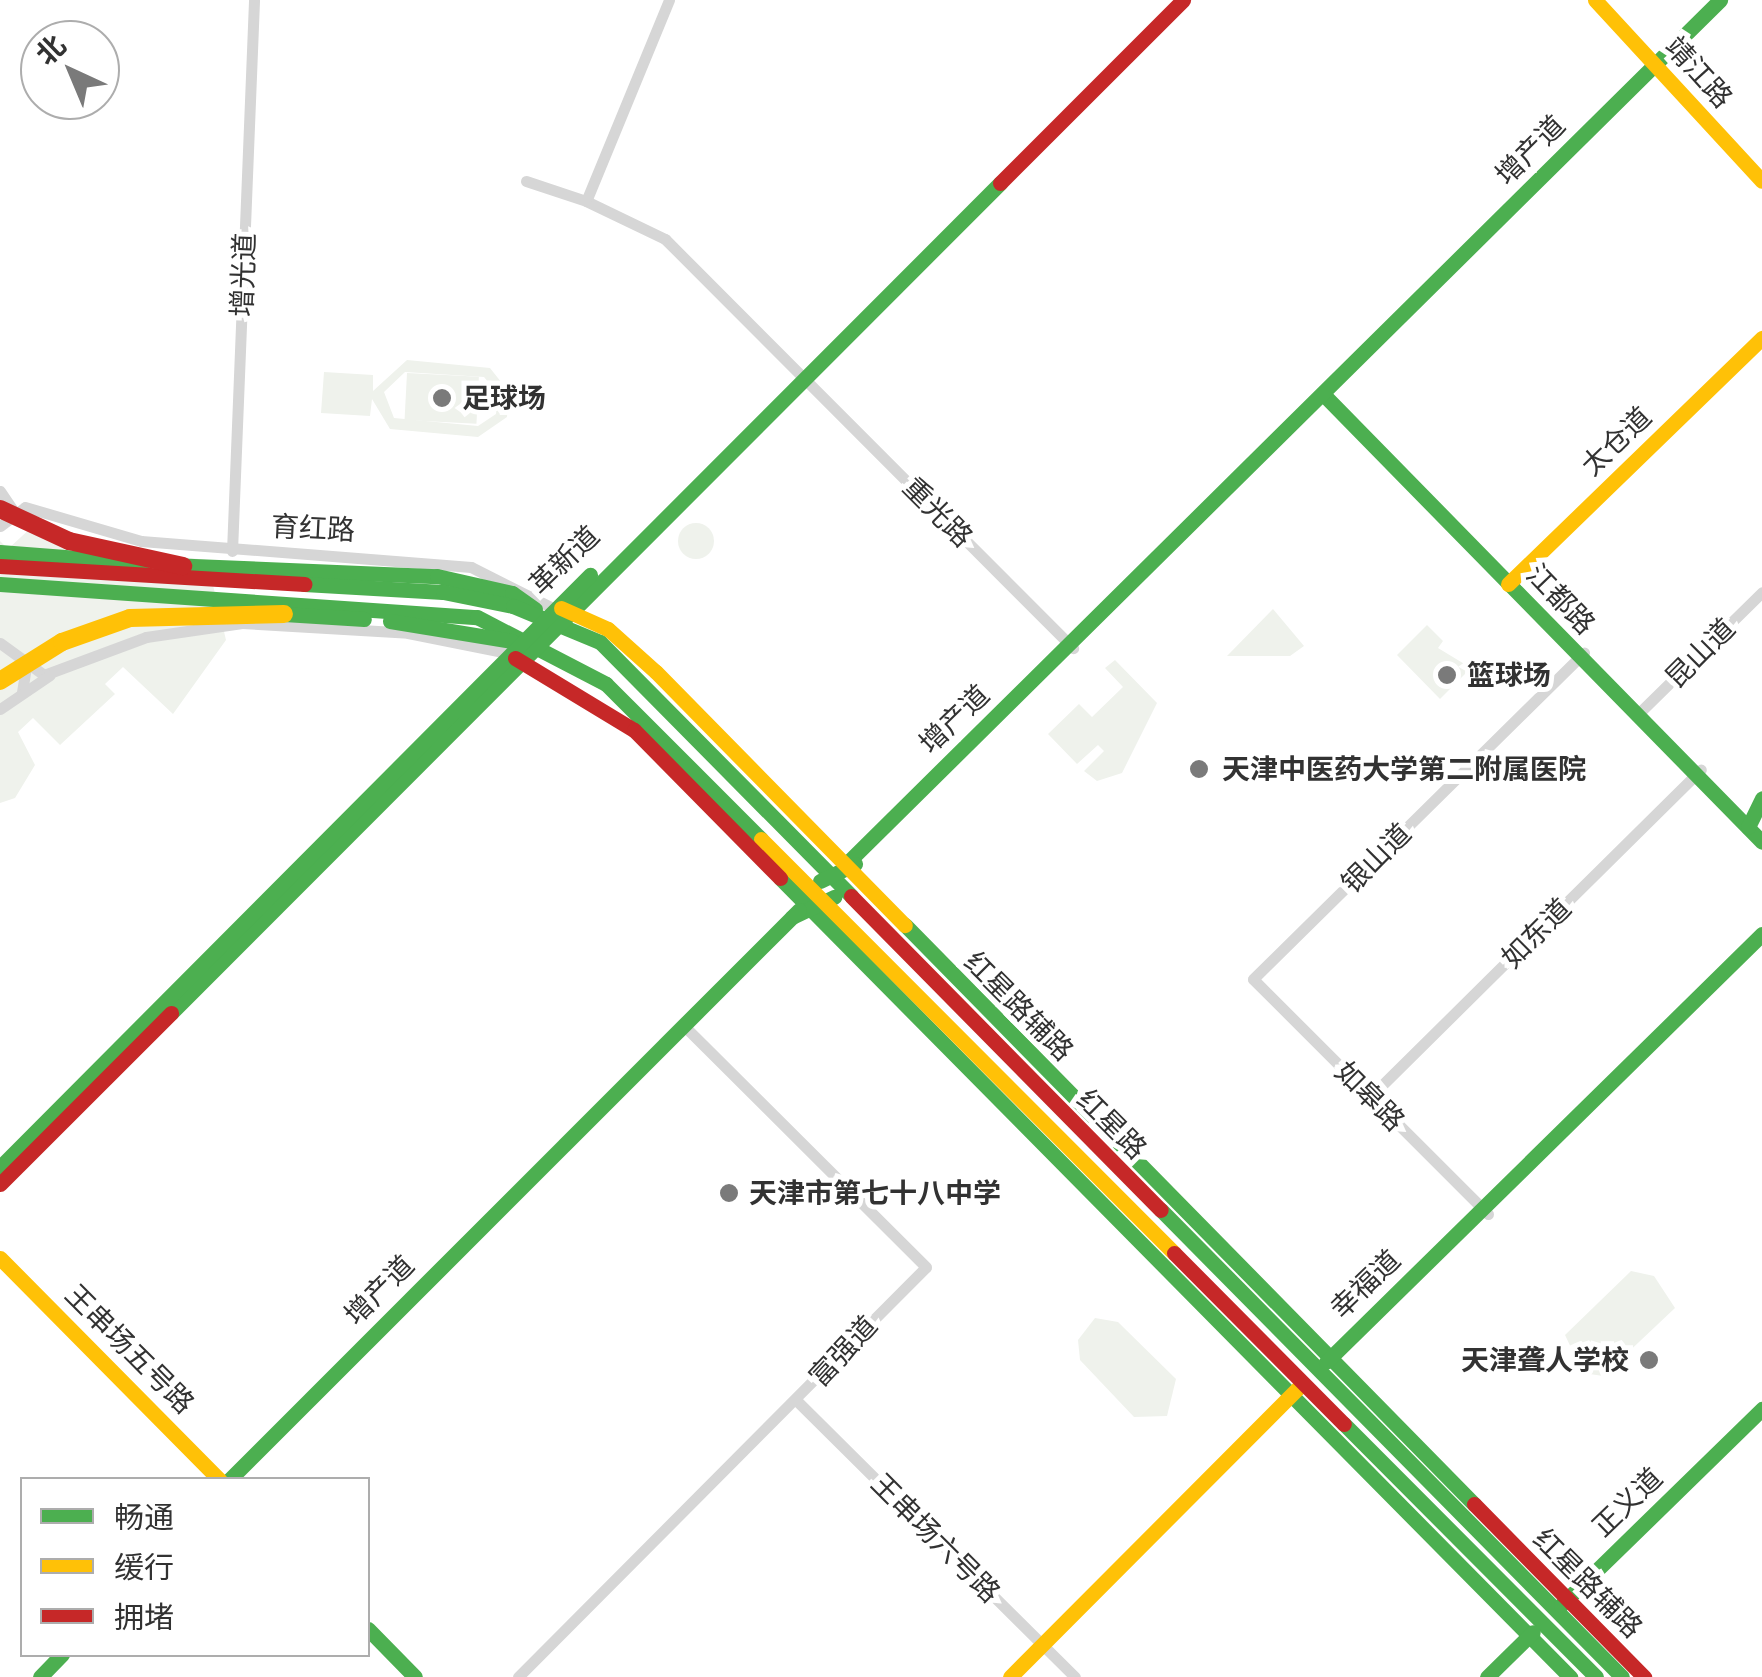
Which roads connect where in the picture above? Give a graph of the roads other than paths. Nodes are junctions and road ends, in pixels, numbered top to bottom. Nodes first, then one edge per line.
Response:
1 (254, 0) edge
2 (669, 0) edge
3 (1174, 0) edge
4 (1183, 0) edge
5 (1594, 0) edge
6 (1609, 0) edge
7 (1724, 0) edge
8 (1656, 67) junction
9 (1762, 173) edge
10 (526, 181) dead end
11 (1762, 182) edge
12 (586, 201) junction
13 (1762, 338) edge
14 (800, 373) junction
15 (1333, 393) junction
16 (0, 491) edge
17 (14, 506) edge
18 (0, 530) edge
19 (232, 551) junction
20 (0, 552) edge
21 (0, 566) edge
22 (183, 566) junction
23 (1510, 582) junction
24 (0, 584) edge
25 (1762, 592) edge
26 (396, 597) junction
27 (216, 612) junction
28 (556, 615) junction
29 (0, 634) edge
30 (0, 643) edge
31 (1071, 646) junction
32 (521, 649) junction
33 (1582, 655) junction
34 (26, 669) junction
35 (52, 674) junction
36 (0, 680) edge
37 (0, 691) edge
38 (22, 692) junction
39 (0, 709) edge
40 (1640, 713) junction
41 (1699, 773) junction
42 (1752, 814) edge
43 (1762, 842) edge
44 (802, 865) junction
45 (830, 888) junction
46 (1762, 937) edge
47 (1253, 979) joint
48 (686, 1027) junction
49 (1371, 1096) junction
50 (0, 1168) edge
51 (0, 1184) edge
52 (1484, 1211) junction
53 (0, 1258) edge
54 (0, 1272) edge
55 (1314, 1378) junction
56 (796, 1400) junction
57 (1762, 1409) edge
58 (1762, 1419) edge
59 (205, 1477) edge
60 (217, 1477) edge
61 (231, 1477) edge
62 (241, 1477) edge
63 (1551, 1620) junction
64 (370, 1631) edge
65 (370, 1642) edge
66 (1045, 1646) junction
67 (52, 1657) edge
68 (59, 1657) edge
69 (36, 1677) edge
70 (404, 1677) edge
71 (415, 1677) edge
72 (518, 1677) edge
73 (1010, 1677) edge
74 (1020, 1677) edge
75 (1075, 1677) edge
76 (1488, 1677) edge
77 (1497, 1677) edge
78 (1570, 1677) edge
79 (1596, 1677) edge
80 (1622, 1677) edge
81 (1644, 1677) edge

1 - 19 street, 增光道
2 - 12 street
3 - 14 main road, 革新道
4 - 14 main road, 革新道
5 - 8 main road, 靖江路
6 - 8 main road, 靖江路
7 - 8 main road, 增产道
8 - 9 main road, 靖江路
8 - 11 main road, 靖江路
8 - 15 main road, 增产道
10 - 12 street, 重光路
12 - 14 street, 重光路
13 - 23 main road, 太仓道
14 - 28 main road, 革新道
14 - 31 street, 重光路
15 - 23 main road, 江都路
15 - 31 main road, 增产道
16 - 17 street, 育红路
17 - 18 street
17 - 19 street, 育红路
17 - 22 main road, bridge
19 - 28 street, 育红路
20 - 22 main road, bridge
21 - 26 main road, 育红路
22 - 26 main road
23 - 33 main road, 江都路
24 - 26 main road, 育红路
25 - 40 street, 昆山道
26 - 27 main road, bridge
26 - 28 main road, 育红路
26 - 32 main road, 育红路
27 - 36 main road, bridge
27 - 37 main road, bridge
28 - 32 main road, 革新道
28 - 44 main road
28 - 45 main road, 红星路辅路
29 - 34 street
30 - 34 street
31 - 45 main road, 增产道
32 - 35 street
32 - 44 main road
32 - 45 main road, 红星路辅路
32 - 50 main road
32 - 51 main road
33 - 40 main road, 江都路
33 - 47 street, 银山道
34 - 35 street
34 - 38 street
35 - 38 street
38 - 39 street
40 - 41 main road, 江都路
41 - 42 main road, 江都路
41 - 49 street, 如东道
42 - 43 main road, 江都路
44 - 45 main road
45 - 48 main road, 增产道
45 - 55 main road, 红星路
45 - 55 main road, 红星路辅路
46 - 52 main road, 幸福道
47 - 49 street, 如皋路
48 - 56 street, 富强道
48 - 61 main road, 增产道
48 - 62 main road, 增产道
49 - 52 street, 如皋路
52 - 55 main road, 幸福道
53 - 60 main road, 王串场五号路
54 - 59 main road, 王串场五号路
55 - 63 main road, 红星路
55 - 63 main road, 红星路辅路
55 - 66 main road, 幸福道
56 - 66 street, 王串场六号路
56 - 72 street, 富强道
57 - 63 main road, 正义道
58 - 63 main road, 正义道
63 - 76 main road, 正义道
63 - 77 main road, 正义道
63 - 78 main road, 红星路辅路
63 - 79 main road, 红星路
63 - 80 main road, 红星路
63 - 81 main road, 红星路辅路
64 - 71 main road
65 - 70 main road
66 - 73 main road, 幸福道
66 - 74 main road, 幸福道
66 - 75 street, 王串场六号路
67 - 69 main road
68 - 69 main road

